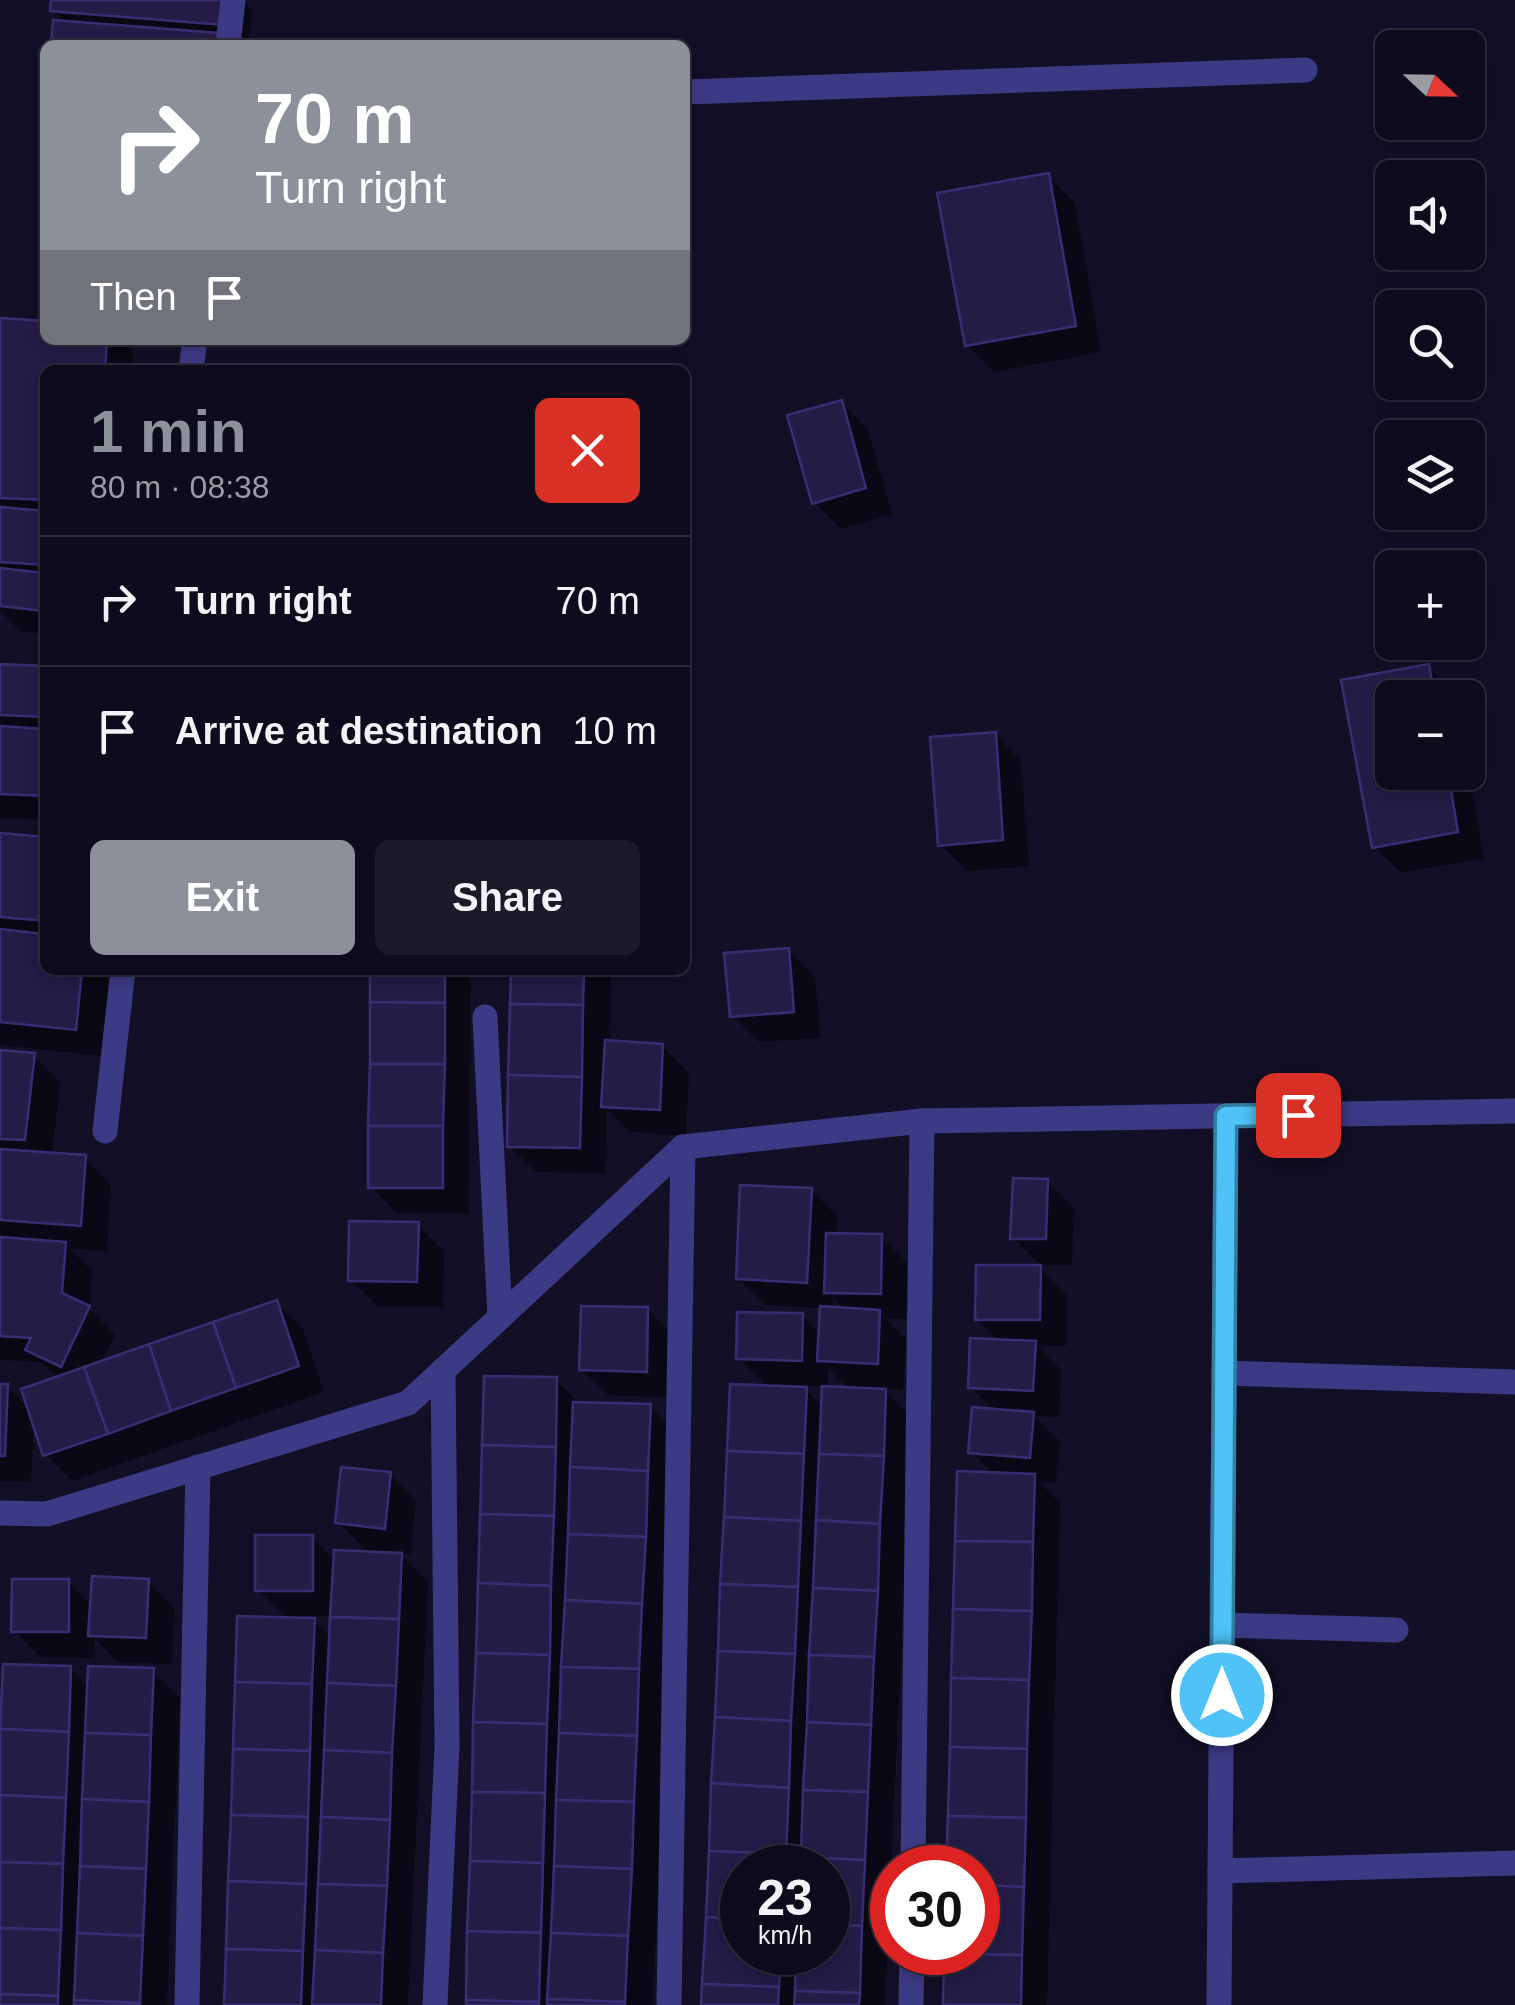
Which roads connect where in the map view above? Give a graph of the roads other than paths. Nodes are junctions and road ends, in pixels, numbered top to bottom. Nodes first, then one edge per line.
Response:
1 (233, 0) edge
2 (229, 40) edge
3 (1305, 70) dead end
4 (690, 92) edge
5 (122, 975) edge
6 (485, 1017) dead end
7 (1515, 1111) edge
8 (1226, 1116) junction
9 (922, 1122) junction
10 (104, 1131) dead end
11 (683, 1147) junction
12 (500, 1317) junction
13 (443, 1370) junction
14 (1224, 1373) junction
15 (1515, 1382) edge
16 (198, 1467) junction
17 (0, 1514) edge
18 (1222, 1625) junction
19 (1396, 1630) dead end
20 (913, 1845) edge
21 (1515, 1863) edge
22 (1220, 1871) junction
23 (912, 1975) edge
24 (188, 2005) edge
25 (436, 2005) edge
26 (669, 2005) edge
27 (912, 2005) edge
28 (1219, 2005) edge

1 - 2 street
3 - 4 street
5 - 10 street
6 - 12 street
7 - 8 street
8 - 9 street
8 - 14 street
9 - 11 street
9 - 20 street
11 - 12 street
11 - 26 street
12 - 13 street
13 - 16 street
13 - 25 street
14 - 15 street
14 - 18 street
16 - 17 street
16 - 24 street
18 - 19 street
18 - 22 street
21 - 22 street
22 - 28 street
23 - 27 street

